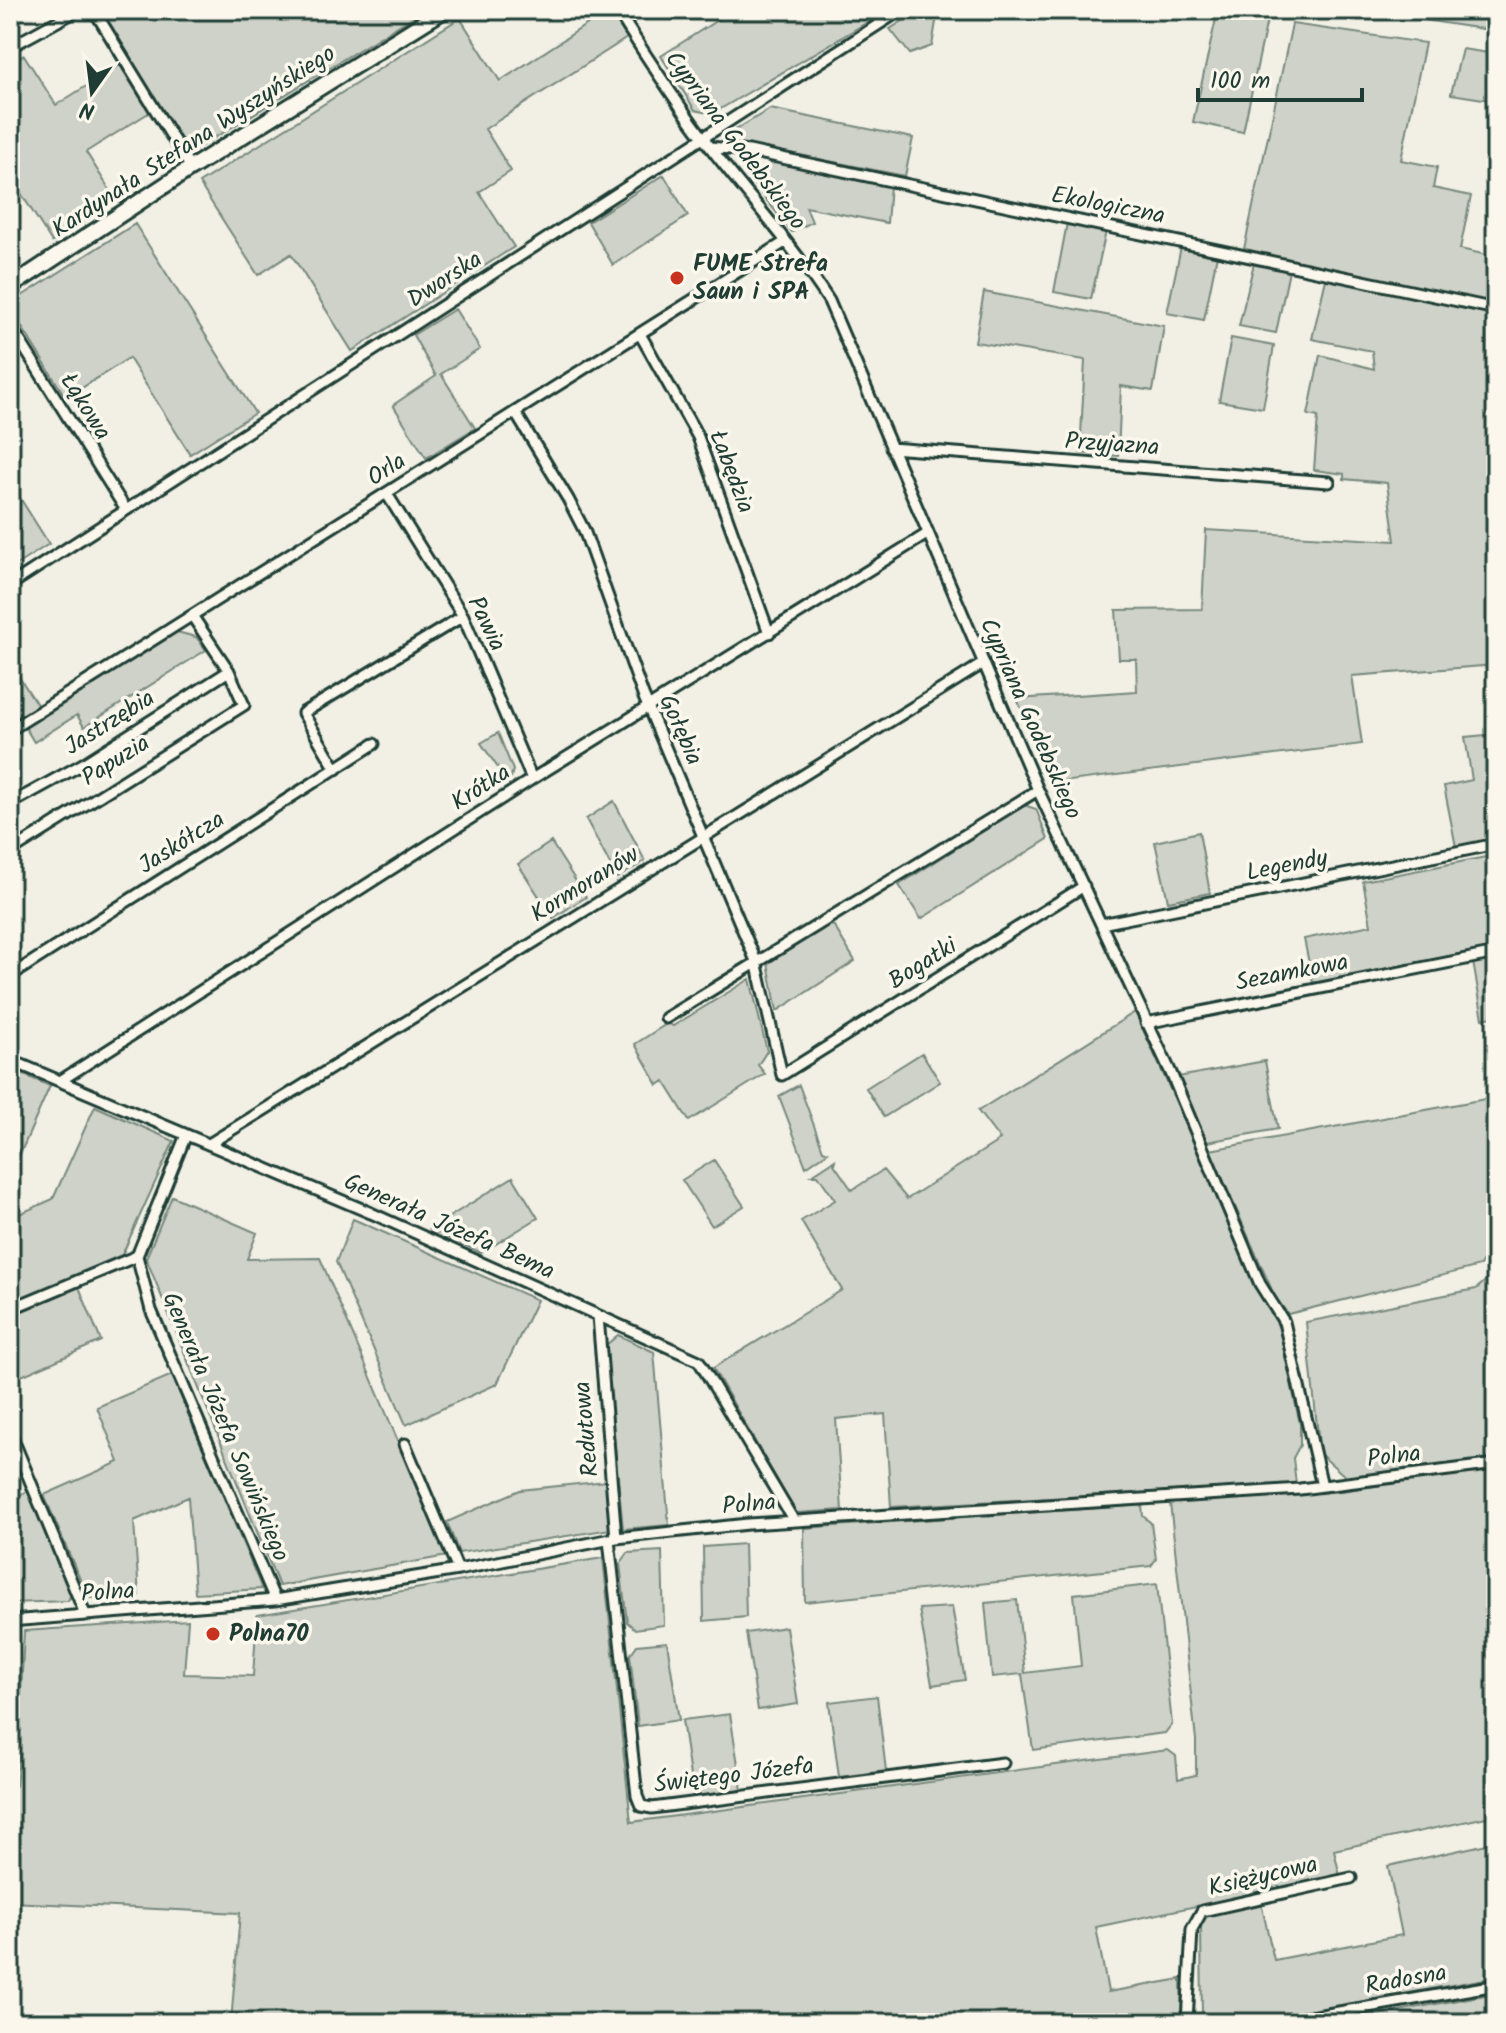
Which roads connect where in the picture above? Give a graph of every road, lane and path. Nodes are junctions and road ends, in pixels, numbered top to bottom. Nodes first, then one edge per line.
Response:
1 (78, 10) edge
2 (94, 10) edge
3 (444, 10) edge
4 (617, 10) edge
5 (901, 10) edge
6 (10, 47) edge
7 (703, 137) junction
8 (710, 147) junction
9 (191, 168) junction
10 (785, 242) junction
11 (10, 287) edge
12 (1496, 309) edge
13 (10, 325) edge
14 (640, 334) junction
15 (515, 412) junction
16 (891, 448) junction
17 (1329, 482) dead end
18 (387, 494) junction
19 (126, 510) junction
20 (927, 534) junction
21 (10, 585) edge
22 (463, 616) junction
23 (193, 617) junction
24 (769, 633) junction
25 (984, 663) junction
26 (229, 671) junction
27 (649, 707) junction
28 (10, 730) edge
29 (374, 744) dead end
30 (336, 769) junction
31 (532, 779) junction
32 (1038, 790) junction
33 (10, 804) edge
34 (704, 836) junction
35 (1496, 844) edge
36 (10, 852) edge
37 (1084, 886) junction
38 (1101, 924) junction
39 (1496, 953) edge
40 (756, 961) junction
41 (10, 976) edge
42 (666, 1018) dead end
43 (1146, 1023) junction
44 (10, 1060) edge
45 (782, 1075) joint
46 (60, 1081) junction
47 (186, 1135) junction
48 (209, 1144) junction
49 (137, 1256) junction
50 (10, 1309) edge
51 (598, 1316) junction
52 (10, 1432) edge
53 (405, 1444) dead end
54 (1496, 1464) edge
55 (1322, 1486) junction
56 (794, 1521) junction
57 (612, 1539) junction
58 (458, 1570) junction
59 (275, 1600) junction
60 (85, 1614) junction
61 (10, 1621) edge
62 (1003, 1763) dead end
63 (1351, 1878) dead end
64 (1496, 1985) edge
65 (1187, 2023) edge
66 (1275, 2023) edge

1 - 6 street
2 - 9 street
3 - 9 main road, Kardynała Stefana Wyszyńskiego
4 - 7 street, Cypriana Godebskiego
5 - 7 street, Dworska
7 - 8 street, Cypriana Godebskiego
7 - 19 street, Dworska
8 - 10 street, Cypriana Godebskiego
8 - 12 street, Ekologiczna
9 - 11 main road, Kardynała Stefana Wyszyńskiego
10 - 14 street, Orla
10 - 16 street, Cypriana Godebskiego
13 - 19 street, Łąkowa
14 - 15 street, Orla
14 - 24 street, Łabędzia
15 - 18 street, Orla
15 - 27 street, Gołębia
16 - 17 street, Przyjazna
16 - 20 street, Cypriana Godebskiego
18 - 22 street, Pawia
18 - 23 street, Orla
19 - 21 street, Dworska
20 - 24 street, Krótka
20 - 25 street, Cypriana Godebskiego
22 - 30 street
22 - 31 street, Pawia
23 - 26 street
23 - 28 street, Orla
24 - 27 street, Krótka
25 - 32 street, Cypriana Godebskiego
25 - 34 street, Kormoranów
26 - 33 street, Jastrzębia
26 - 36 street, Papuzia
27 - 31 street, Krótka
27 - 34 street, Gołębia
29 - 30 street, Jaskółcza
30 - 41 street, Jaskółcza
31 - 46 street, Krótka
32 - 37 street, Cypriana Godebskiego
32 - 40 street
34 - 40 street, Gołębia
34 - 48 street, Kormoranów
35 - 38 street, Legendy
37 - 38 street, Cypriana Godebskiego
37 - 45 street, Bogatki
38 - 43 street, Cypriana Godebskiego
39 - 43 street, Sezamkowa
40 - 42 street
40 - 45 street, Gołębia
43 - 55 street, Cypriana Godebskiego
44 - 46 street, Generała Józefa Bema
46 - 47 street, Generała Józefa Bema
47 - 48 street, Generała Józefa Bema
47 - 49 street
48 - 51 street, Generała Józefa Bema
49 - 50 street
49 - 59 street, Generała Józefa Sowińskiego
51 - 56 street, Generała Józefa Bema
51 - 57 street, Redutowa
52 - 60 street
53 - 58 street
54 - 55 street, Polna
55 - 56 street, Polna
56 - 57 street, Polna
57 - 58 street, Polna
57 - 62 street, Świętego Józefa
58 - 59 street, Polna
59 - 60 street, Polna
60 - 61 street, Polna
63 - 65 street, Księżycowa
64 - 66 street, Radosna

